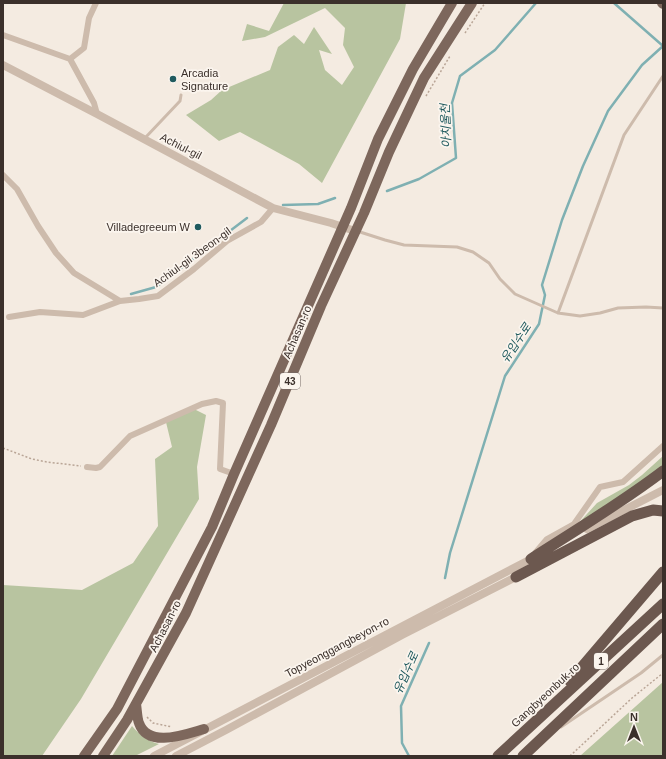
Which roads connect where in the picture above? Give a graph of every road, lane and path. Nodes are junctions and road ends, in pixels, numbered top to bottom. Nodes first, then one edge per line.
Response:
1 (96, 3) edge
2 (452, 3) edge
3 (472, 3) edge
4 (3, 35) edge
5 (70, 59) junction
6 (3, 65) edge
7 (663, 76) edge
8 (181, 95) dead end
9 (97, 114) junction
10 (144, 139) junction
11 (3, 174) edge
12 (273, 208) junction
13 (343, 227) junction
14 (355, 231) junction
15 (120, 301) junction
16 (663, 308) edge
17 (556, 313) junction
18 (8, 316) dead end
19 (663, 446) edge
20 (3, 448) edge
21 (87, 467) joint
22 (663, 471) edge
23 (234, 474) junction
24 (663, 490) edge
25 (663, 511) edge
26 (531, 559) junction
27 (663, 572) edge
28 (516, 577) junction
29 (663, 604) edge
30 (663, 624) edge
31 (663, 655) edge
32 (663, 673) edge
33 (136, 704) junction
34 (538, 718) junction
35 (204, 729) junction
36 (536, 743) junction
37 (84, 756) edge
38 (103, 756) edge
39 (154, 756) edge
40 (176, 756) edge
41 (498, 756) edge
42 (523, 756) edge
43 (570, 756) edge

1 - 5 street
2 - 13 main road, Achasan-ro / 43
3 - 14 main road, Achasan-ro / 43
4 - 5 street
5 - 9 street
6 - 9 street, Achiul-gil
7 - 17 lane
8 - 10 lane
9 - 10 street, Achiul-gil
10 - 12 street, Achiul-gil
11 - 15 street
12 - 13 street, Achiul-gil
12 - 15 street, Achiul-gil 3beon-gil
13 - 14 street, Achiul-gil
13 - 23 main road, Achasan-ro / 43
14 - 17 lane
14 - 33 main road, Achasan-ro / 43
15 - 18 street, Achiul-gil 3beon-gil
16 - 17 lane
19 - 26 street
20 - 21 path
21 - 23 street
22 - 26 highway
23 - 37 main road, Achasan-ro / 43
24 - 26 street, Topyeonggangbeyon-ro
25 - 28 highway
26 - 28 street
26 - 35 street, Topyeonggangbeyon-ro
27 - 34 highway
28 - 40 street, Topyeonggangbeyon-ro
29 - 34 highway, Gangbyeonbuk-ro / 1
30 - 36 highway, 1
31 - 36 lane
32 - 43 path
33 - 35 main road
33 - 38 main road, Achasan-ro / 43
34 - 41 highway, Gangbyeonbuk-ro / 1
35 - 39 street, Topyeonggangbeyon-ro
36 - 42 highway, 1

